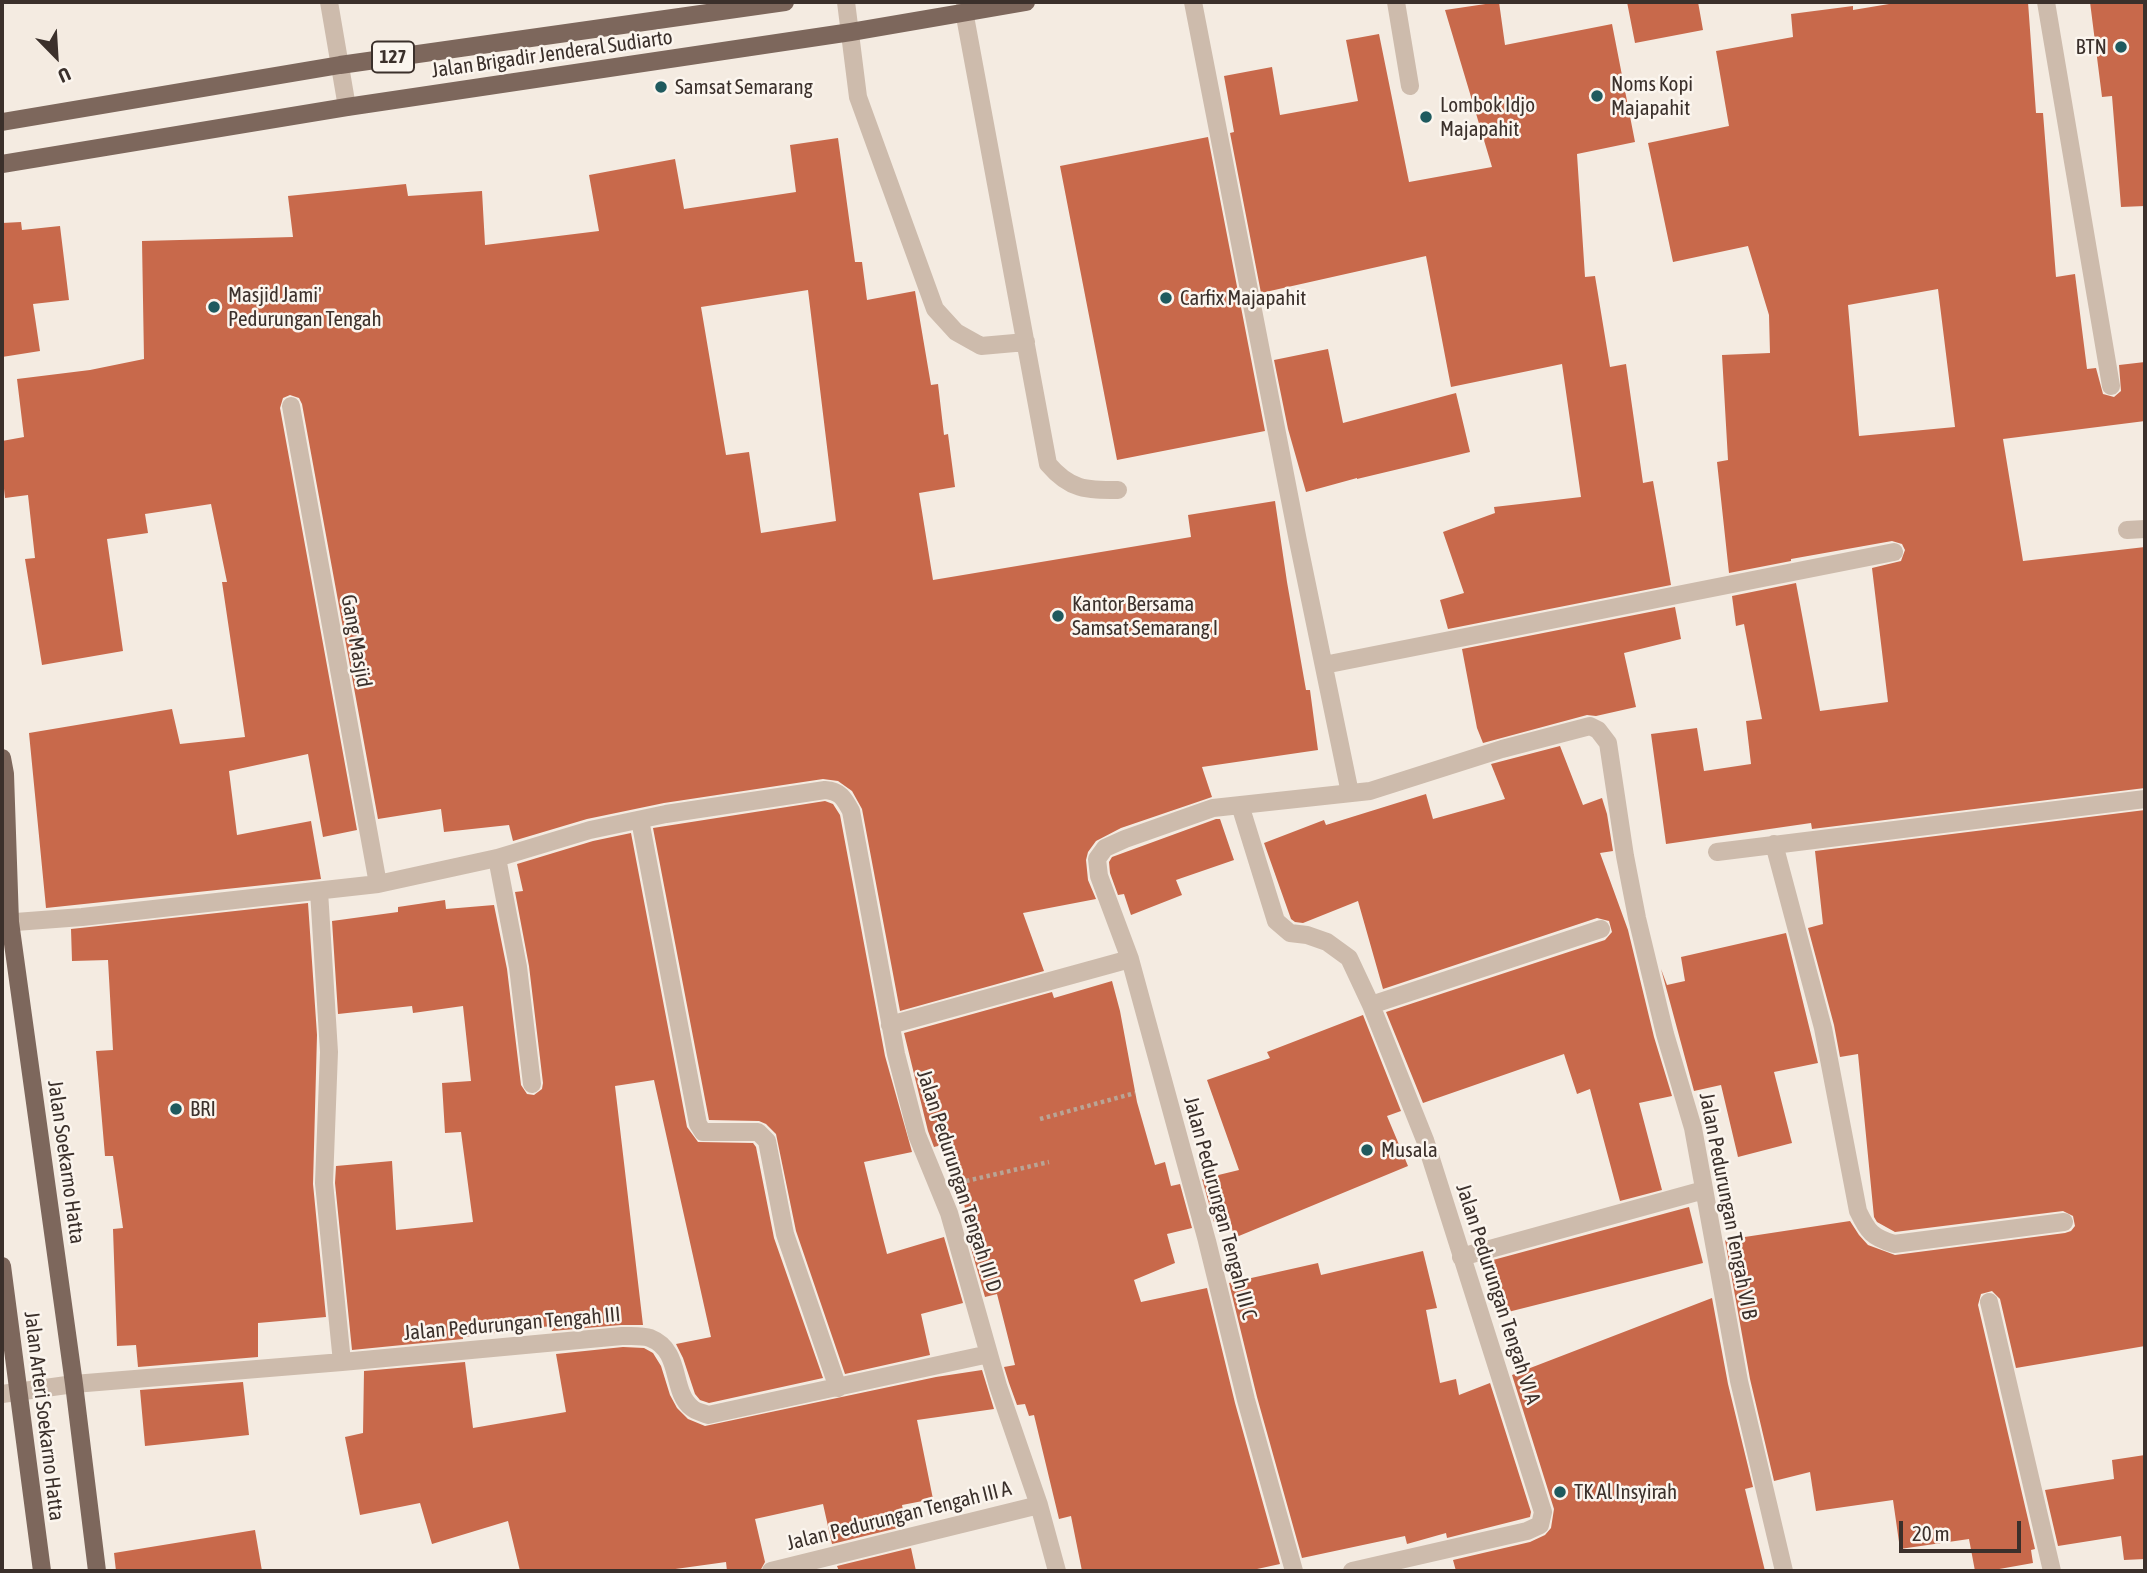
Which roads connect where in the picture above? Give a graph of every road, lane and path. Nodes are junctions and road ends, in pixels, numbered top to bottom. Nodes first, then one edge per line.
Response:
1 (329, 2) edge
2 (785, 2) edge
3 (846, 2) edge
4 (1026, 2) edge
5 (1193, 2) edge
6 (1396, 2) edge
7 (2046, 2) edge
8 (965, 7) edge
9 (851, 33) junction
10 (340, 65) junction
11 (1410, 86) dead end
12 (347, 107) junction
13 (2, 122) edge
14 (2, 164) edge
15 (1026, 342) junction
16 (2111, 386) dead end
17 (290, 407) dead end
18 (1118, 490) dead end
19 (2145, 529) edge
20 (2127, 530) dead end
21 (1894, 552) dead end
22 (1324, 665) junction
23 (3, 769) edge
24 (1350, 793) junction
25 (2145, 799) edge
26 (1240, 805) junction
27 (640, 820) junction
28 (1774, 844) junction
29 (1717, 852) dead end
30 (496, 858) junction
31 (378, 884) junction
32 (319, 891) junction
33 (6, 923) edge
34 (1601, 929) dead end
35 (1130, 959) junction
36 (1371, 1005) junction
37 (890, 1025) junction
38 (533, 1084) dead end
39 (1163, 1086) junction
40 (1040, 1119) dead end
41 (1049, 1162) dead end
42 (938, 1187) junction
43 (1704, 1190) junction
44 (2064, 1222) dead end
45 (1461, 1257) junction
46 (2, 1266) edge
47 (1989, 1302) dead end
48 (989, 1354) junction
49 (342, 1362) junction
50 (74, 1384) junction
51 (838, 1388) junction
52 (10, 1393) edge
53 (1039, 1505) junction
54 (1427, 1563) edge
55 (42, 1571) edge
56 (97, 1571) edge
57 (771, 1571) edge
58 (1057, 1571) edge
59 (1294, 1571) edge
60 (1352, 1571) edge
61 (1784, 1571) edge
62 (2052, 1571) edge

1 - 10 street
2 - 10 main road, Jalan Brigadir Jenderal Sudiarto / 127
3 - 9 street
4 - 8 main road, Jalan Brigadir Jenderal Sudiarto / 127
5 - 22 street
6 - 11 street
7 - 16 street
8 - 9 main road, Jalan Brigadir Jenderal Sudiarto / 127
8 - 15 street
9 - 12 main road, Jalan Brigadir Jenderal Sudiarto / 127
9 - 15 street
10 - 12 street
10 - 13 main road, Jalan Brigadir Jenderal Sudiarto / 127
12 - 14 main road, Jalan Brigadir Jenderal Sudiarto / 127
15 - 18 street
17 - 31 street, Gang Masjid
19 - 20 street
21 - 22 street
22 - 24 street
23 - 33 main road, Jalan Soekarno Hatta
24 - 26 street
24 - 43 street, Jalan Pedurungan Tengah VI B
25 - 28 street
26 - 35 street, Jalan Pedurungan Tengah III C
26 - 36 street, Jalan Pedurungan Tengah VI A
27 - 30 street
27 - 37 street, Jalan Pedurungan Tengah III D
27 - 51 street
28 - 29 street
28 - 44 street
30 - 31 street
30 - 38 street
31 - 32 street
32 - 33 street
32 - 49 street
33 - 50 main road, Jalan Soekarno Hatta
34 - 36 street
35 - 37 street
35 - 39 street, Jalan Pedurungan Tengah III C
36 - 45 street, Jalan Pedurungan Tengah VI A
37 - 42 street, Jalan Pedurungan Tengah III D
39 - 40 path
39 - 59 street, Jalan Pedurungan Tengah III C
41 - 42 path
42 - 48 street, Jalan Pedurungan Tengah III D
43 - 45 street
43 - 61 street, Jalan Pedurungan Tengah VI B
45 - 54 street, Jalan Pedurungan Tengah VI A
46 - 52 main road, Jalan Arteri Soekarno Hatta
47 - 62 street
48 - 51 street, Jalan Pedurungan Tengah III
48 - 53 street, Jalan Pedurungan Tengah III D
49 - 50 street, Jalan Pedurungan Tengah III
49 - 51 street, Jalan Pedurungan Tengah III
50 - 52 street, Jalan Pedurungan Tengah III
50 - 56 main road, Jalan Soekarno Hatta
52 - 55 main road, Jalan Arteri Soekarno Hatta
53 - 57 street, Jalan Pedurungan Tengah III A
53 - 58 street, Jalan Pedurungan Tengah III D
54 - 60 street

